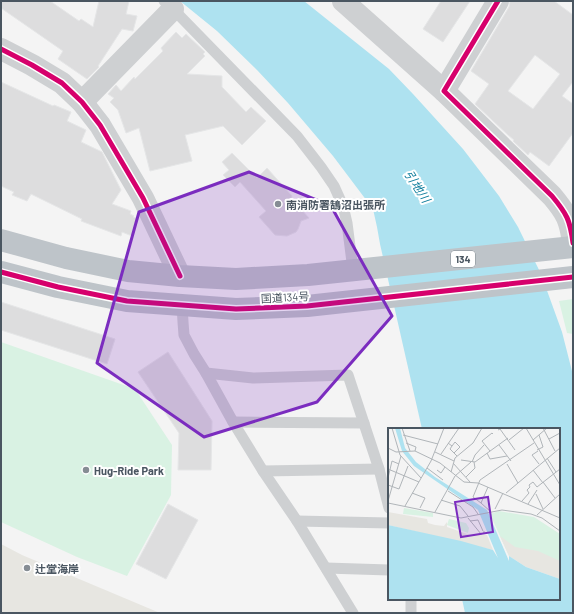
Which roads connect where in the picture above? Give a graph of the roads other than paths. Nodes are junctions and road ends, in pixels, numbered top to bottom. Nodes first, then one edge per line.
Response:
1 (343, 1) edge
2 (498, 1) edge
3 (168, 5) edge
4 (1, 49) edge
5 (444, 91) junction
6 (82, 102) junction
7 (1, 240) edge
8 (573, 243) edge
9 (573, 247) edge
10 (353, 270) junction
11 (1, 272) edge
12 (180, 276) junction
13 (564, 278) edge
14 (182, 305) junction
15 (206, 373) junction
16 (233, 422) junction
17 (364, 423) junction
18 (379, 469) junction
19 (263, 471) junction
20 (388, 504) edge
21 (297, 521) junction
22 (388, 523) edge
23 (326, 568) junction
24 (388, 570) edge
25 (411, 600) edge
26 (353, 613) edge
27 (411, 613) edge

1 - 5 street
2 - 5 street
3 - 6 street
3 - 10 lane
4 - 6 street
5 - 8 street
6 - 12 street
7 - 12 highway, 国道134号 / 134
9 - 10 highway, 国道134号 / 134
10 - 12 highway, 国道134号 / 134
11 - 14 highway, 国道134号
13 - 14 highway, 国道134号
14 - 15 lane
15 - 16 lane
15 - 17 lane
16 - 17 lane
16 - 19 lane
17 - 18 lane
18 - 19 lane
18 - 20 lane
19 - 21 lane
21 - 22 lane
21 - 23 lane
23 - 24 lane
23 - 26 lane
25 - 27 lane

